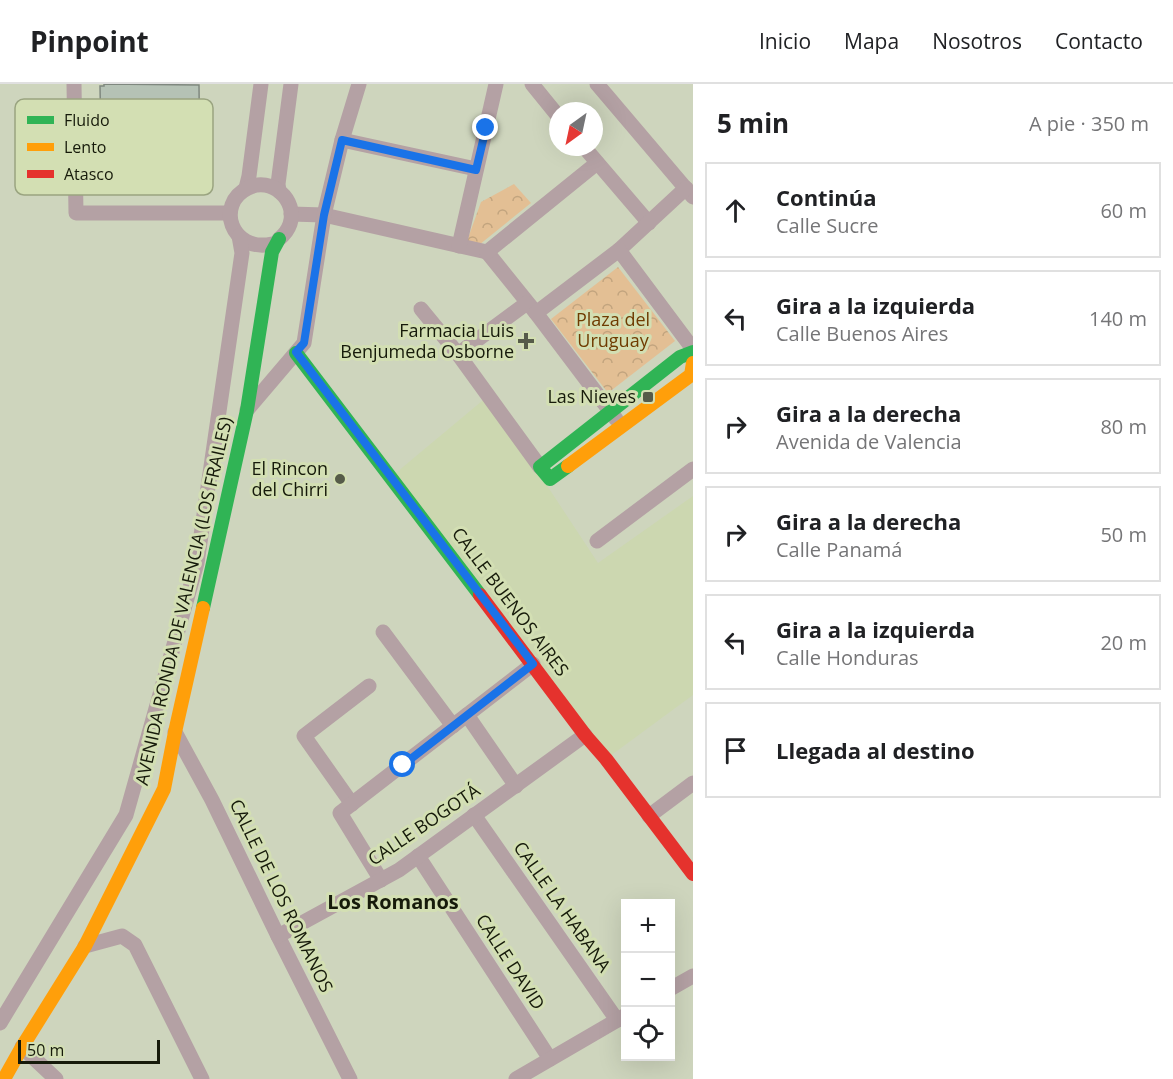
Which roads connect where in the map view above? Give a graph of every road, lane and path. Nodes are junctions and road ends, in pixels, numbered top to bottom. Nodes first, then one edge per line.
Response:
1 (74, 84) edge
2 (261, 84) edge
3 (291, 84) edge
4 (359, 84) edge
5 (532, 84) edge
6 (597, 84) edge
7 (492, 85) edge
8 (74, 99) edge
9 (549, 105) edge
10 (342, 140) junction
11 (591, 156) edge
12 (597, 164) junction
13 (476, 170) junction
14 (246, 188) junction
15 (279, 191) junction
16 (690, 193) edge
17 (76, 195) edge
18 (230, 213) junction
19 (291, 214) junction
20 (324, 215) junction
21 (649, 223) junction
22 (239, 237) junction
23 (276, 241) junction
24 (459, 246) junction
25 (619, 250) junction
26 (487, 252) junction
27 (531, 308) junction
28 (421, 309) dead end
29 (693, 350) edge
30 (296, 352) junction
31 (458, 354) junction
32 (692, 372) edge
33 (248, 410) junction
34 (610, 411) junction
35 (621, 426) junction
36 (540, 467) junction
37 (693, 469) edge
38 (597, 541) dead end
39 (383, 632) dead end
40 (533, 664) junction
41 (369, 686) dead end
42 (467, 715) junction
43 (453, 726) junction
44 (175, 732) junction
45 (585, 735) junction
46 (693, 783) edge
47 (516, 786) junction
48 (346, 808) junction
49 (474, 815) junction
50 (649, 816) junction
51 (418, 856) junction
52 (693, 874) edge
53 (381, 880) junction
54 (278, 936) junction
55 (85, 946) junction
56 (693, 976) edge
57 (675, 986) edge
58 (621, 1018) edge
59 (0, 1023) edge
60 (22, 1047) junction
61 (550, 1059) junction
62 (4, 1079) edge
63 (56, 1079) edge
64 (202, 1079) edge
65 (350, 1079) edge
66 (516, 1079) edge

1 - 8 street
2 - 14 street
3 - 15 street
4 - 10 street
5 - 9 street
6 - 16 street
7 - 13 street
10 - 13 street
10 - 20 street
11 - 12 street
12 - 21 street
12 - 26 street
13 - 24 street
14 - 15 street
14 - 18 street
15 - 19 street
16 - 21 street
17 - 18 street
18 - 22 street
19 - 20 street
19 - 23 street
20 - 24 street
20 - 30 street
21 - 25 street
22 - 23 street
22 - 59 street, AVENIDA RONDA DE VALENCIA (LOS FRAILES)
23 - 33 street, AVENIDA RONDA DE VALENCIA (LOS FRAILES)
24 - 26 street
25 - 27 street
25 - 29 street
26 - 27 street
27 - 31 street
27 - 34 street
28 - 31 street
29 - 34 street
30 - 33 street
30 - 40 street, CALLE BUENOS AIRES
31 - 36 street
32 - 35 street
33 - 44 street, AVENIDA RONDA DE VALENCIA (LOS FRAILES)
34 - 35 street
34 - 36 street
35 - 36 street
37 - 38 street
39 - 43 street
40 - 42 street
40 - 45 street, CALLE BUENOS AIRES
41 - 48 street
42 - 43 street
42 - 47 street
43 - 48 street
44 - 54 street, CALLE DE LOS ROMANOS
44 - 55 street, AVENIDA RONDA DE VALENCIA (LOS FRAILES)
45 - 47 street, CALLE BOGOTÁ
45 - 50 street, CALLE BUENOS AIRES
46 - 50 street
47 - 49 street, CALLE BOGOTÁ
48 - 53 street
49 - 51 street, CALLE BOGOTÁ
49 - 58 street, CALLE LA HABANA
50 - 52 street, CALLE BUENOS AIRES
51 - 53 street, CALLE BOGOTÁ
51 - 61 street, CALLE DAVID
53 - 54 street, CALLE BOGOTÁ
54 - 65 street, CALLE DE LOS ROMANOS
55 - 60 street, AVENIDA RONDA DE VALENCIA (LOS FRAILES)
55 - 64 street
56 - 57 street
58 - 61 street
60 - 62 street, AVENIDA RONDA DE VALENCIA (LOS FRAILES)
60 - 63 street
61 - 66 street

